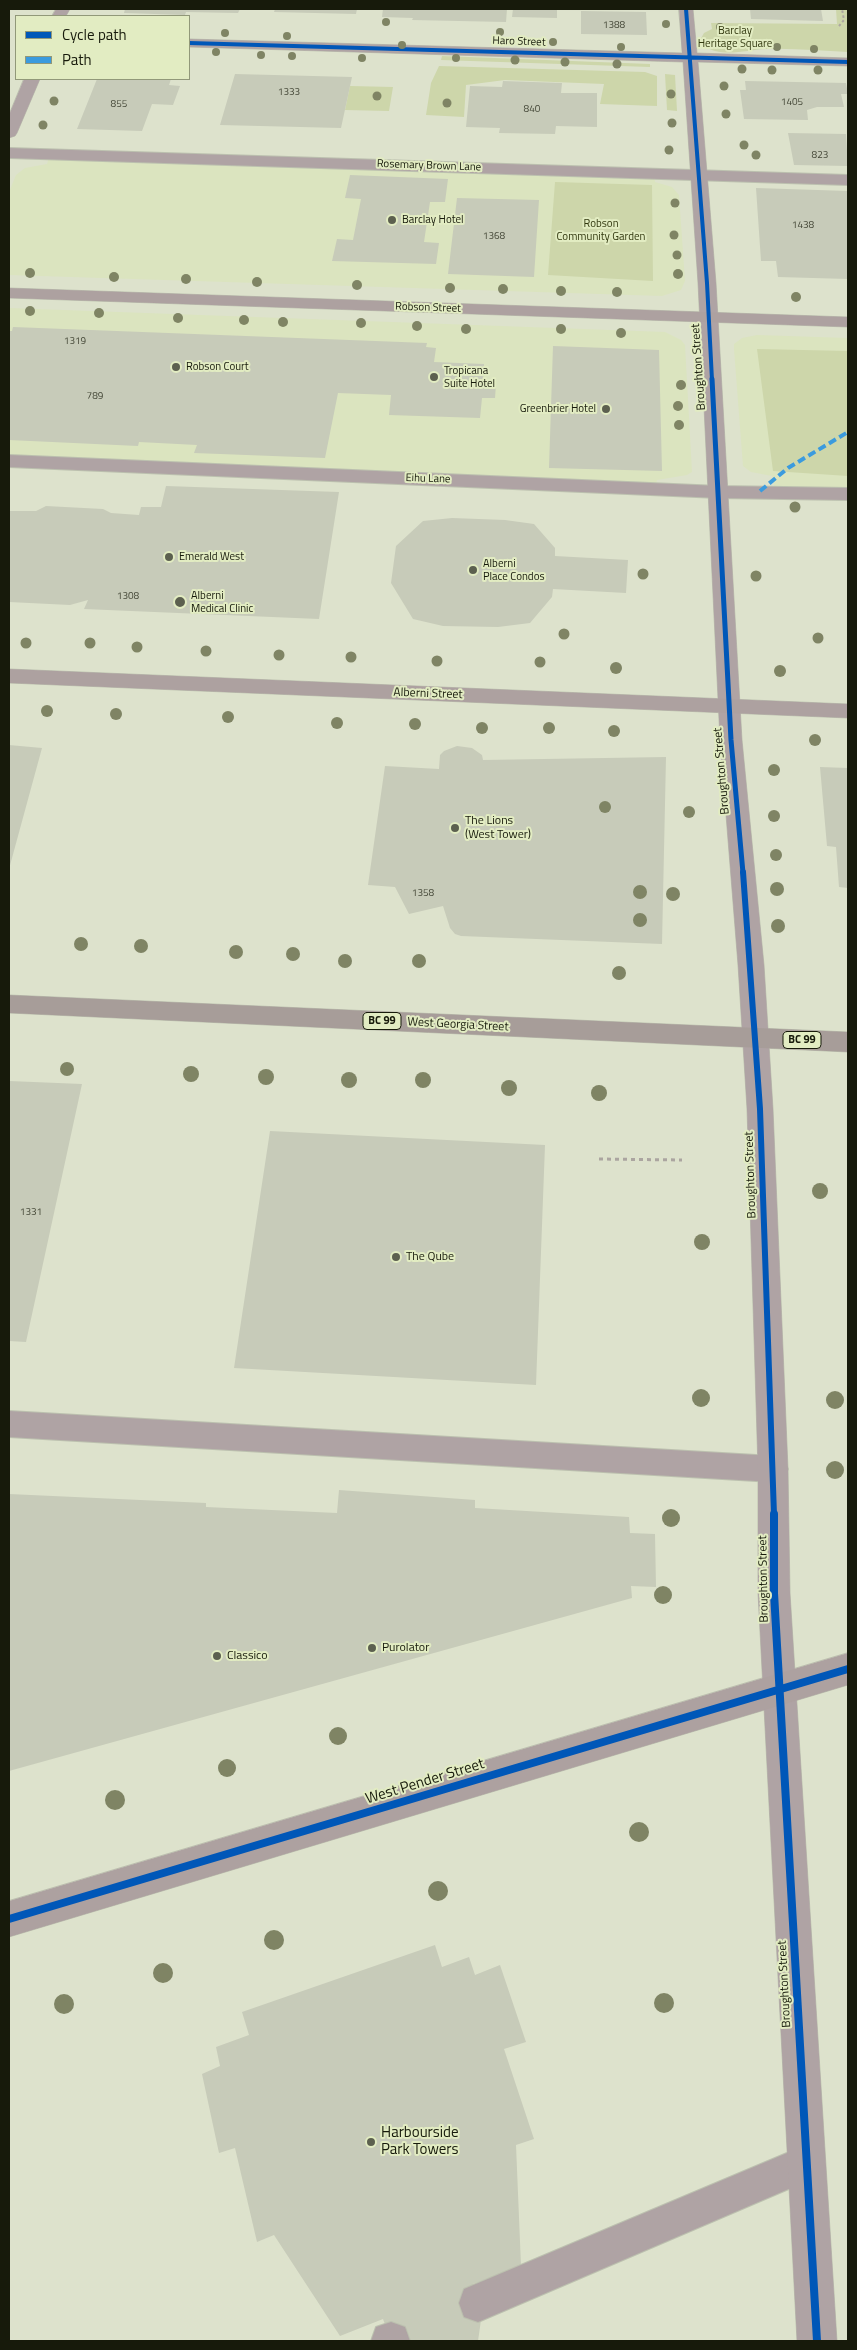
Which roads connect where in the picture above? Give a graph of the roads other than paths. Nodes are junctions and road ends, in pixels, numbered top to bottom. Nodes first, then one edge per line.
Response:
1 (686, 9) edge
2 (190, 43) edge
3 (690, 59) junction
4 (848, 62) edge
5 (32, 80) edge
6 (9, 133) edge
7 (9, 153) edge
8 (699, 175) junction
9 (848, 180) edge
10 (9, 293) edge
11 (708, 318) junction
12 (848, 322) edge
13 (9, 461) edge
14 (719, 492) junction
15 (848, 494) edge
16 (9, 676) edge
17 (728, 706) junction
18 (848, 711) edge
19 (9, 1004) edge
20 (755, 1038) junction
21 (848, 1042) edge
22 (9, 1424) edge
23 (773, 1469) junction
24 (848, 1669) edge
25 (779, 1689) junction
26 (9, 1920) edge
27 (806, 2162) junction
28 (478, 2303) dead end
29 (817, 2341) edge

1 - 3 street, Broughton Street
2 - 3 street, Haro Street
3 - 4 street, Haro Street
3 - 8 street, Broughton Street
5 - 6 street
7 - 8 lane, Rosemary Brown Lane
8 - 9 lane, Rosemary Brown Lane
8 - 11 street, Broughton Street
10 - 11 main road, Robson Street
11 - 12 main road, Robson Street
11 - 14 street, Broughton Street
13 - 14 lane, Eihu Lane
14 - 15 lane, Eihu Lane
14 - 17 street, Broughton Street
16 - 17 main road, Alberni Street
17 - 18 main road, Alberni Street
17 - 20 street, Broughton Street
19 - 20 highway, West Georgia Street / BC 99
20 - 21 highway, West Georgia Street / BC 99
20 - 23 street, Broughton Street
22 - 23 lane
23 - 25 street, Broughton Street
24 - 25 main road, West Pender Street
25 - 26 main road, West Pender Street
25 - 27 street, Broughton Street
27 - 28 lane
27 - 29 street, Broughton Street

